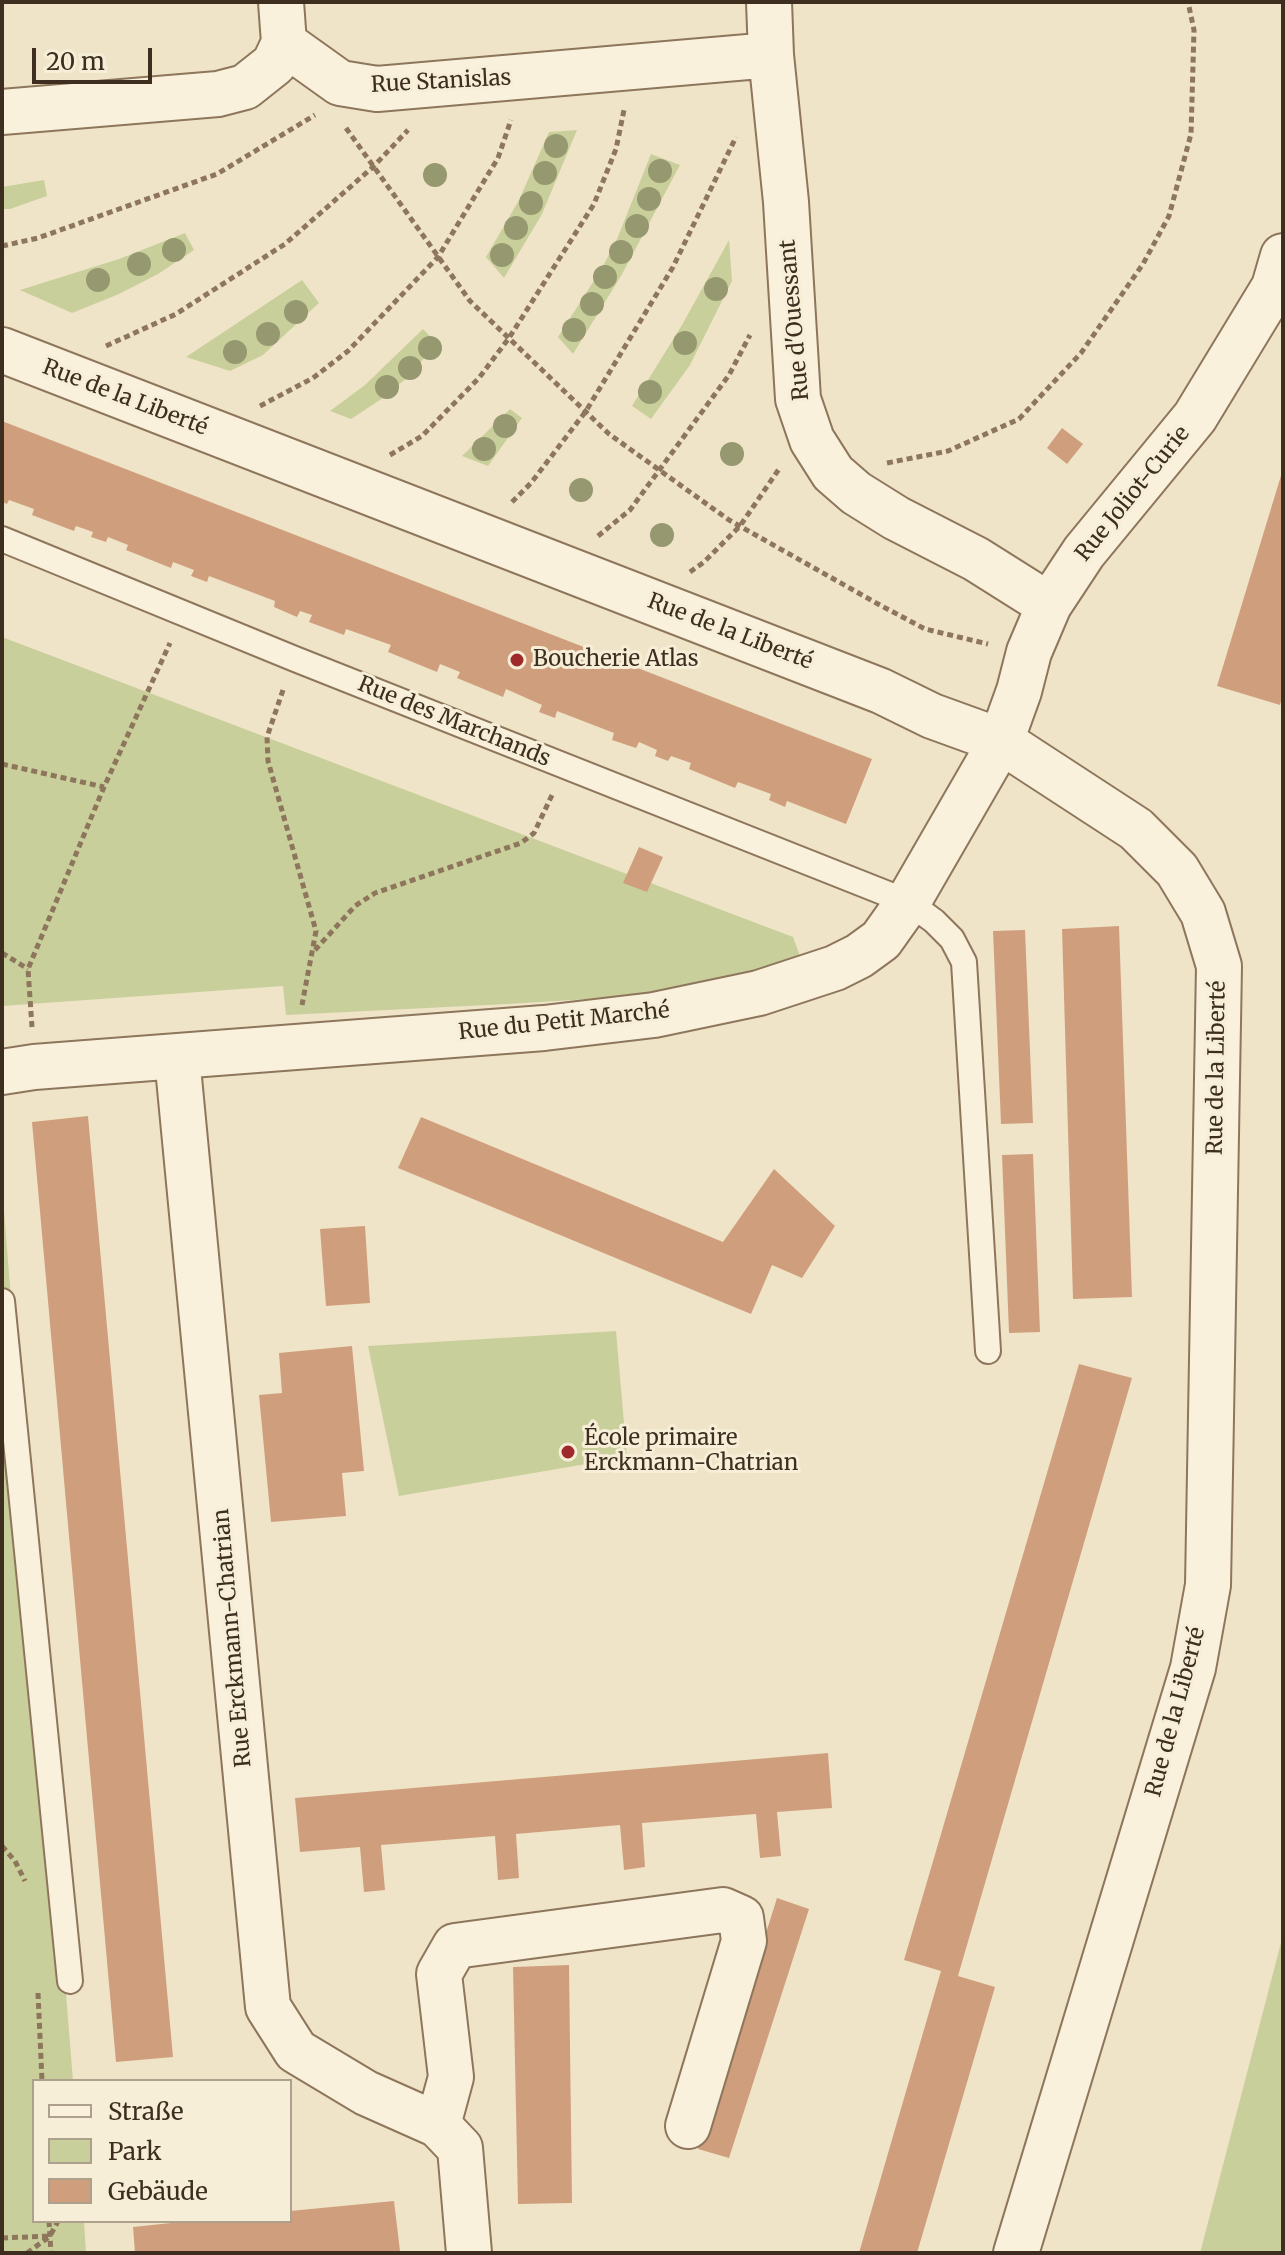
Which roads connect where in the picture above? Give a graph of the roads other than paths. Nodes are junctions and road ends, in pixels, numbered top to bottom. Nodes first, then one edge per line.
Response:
1 (769, 2) edge
2 (282, 22) edge
3 (771, 55) junction
4 (2, 112) edge
5 (1283, 256) edge
6 (2, 350) edge
7 (2, 539) edge
8 (1049, 605) junction
9 (1001, 741) junction
10 (908, 902) junction
11 (177, 1057) junction
12 (18, 1069) edge
13 (2, 1301) edge
14 (988, 1351) dead end
15 (70, 1981) dead end
16 (438, 2125) junction
17 (688, 2126) dead end
18 (469, 2253) edge
19 (1016, 2253) edge

1 - 3 street, Rue d'Ouessant
2 - 3 street, Rue Stanislas
2 - 4 street, Rue Stanislas
3 - 8 street, Rue d'Ouessant
5 - 8 street, Rue Joliot-Curie
6 - 9 street, Rue de la Liberté
7 - 10 lane, Rue des Marchands
8 - 9 street, Rue Joliot-Curie
9 - 10 street, Rue du Petit Marché
9 - 19 street, Rue de la Liberté
10 - 11 street, Rue du Petit Marché
10 - 14 lane, Rue des Marchands
11 - 12 street, Rue du Petit Marché
11 - 16 street, Rue Erckmann-Chatrian
13 - 15 lane
16 - 17 street
16 - 18 street, Rue Erckmann-Chatrian

